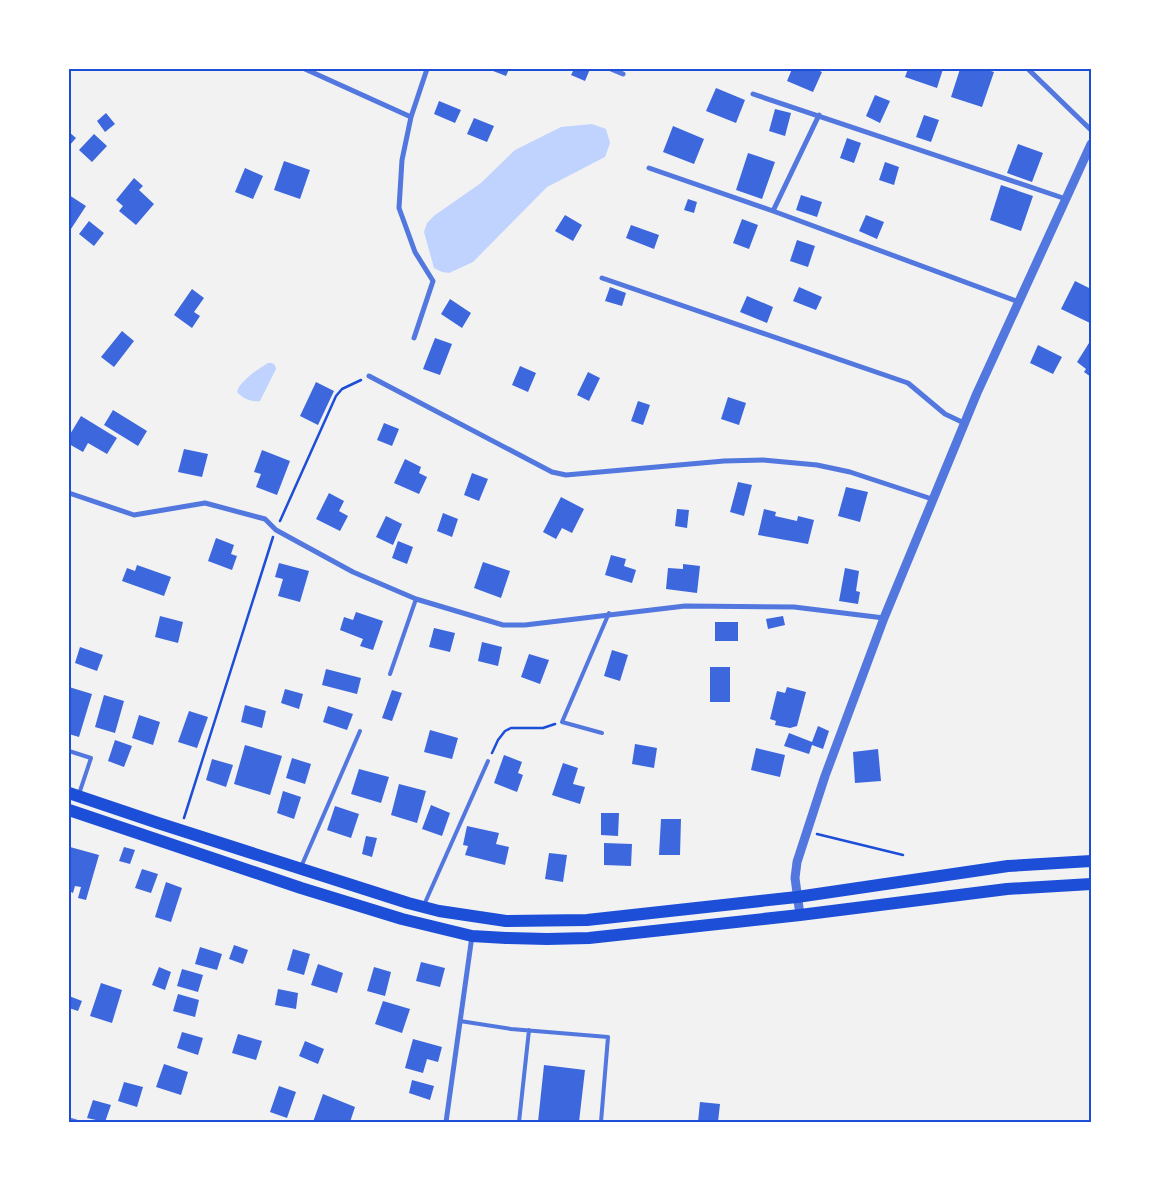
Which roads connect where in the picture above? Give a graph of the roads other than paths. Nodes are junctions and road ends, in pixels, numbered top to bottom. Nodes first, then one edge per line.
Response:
1 (305, 69) edge
2 (426, 69) edge
3 (611, 69) edge
4 (1028, 69) edge
5 (623, 74) dead end
6 (754, 94) dead end
7 (819, 115) junction
8 (411, 117) junction
9 (1091, 130) edge
10 (1091, 144) edge
11 (649, 168) dead end
12 (1066, 199) junction
13 (773, 211) junction
14 (602, 278) dead end
15 (1019, 302) junction
16 (414, 338) dead end
17 (369, 376) road end
18 (964, 424) junction
19 (69, 493) edge
20 (932, 499) junction
21 (416, 600) junction
22 (609, 613) junction
23 (884, 618) junction
24 (390, 674) dead end
25 (360, 731) dead end
26 (602, 733) dead end
27 (69, 750) edge
28 (488, 761) road end
29 (73, 794) edge
30 (69, 810) edge
31 (1091, 861) edge
32 (300, 869) junction
33 (1091, 884) edge
34 (797, 897) junction
35 (424, 907) junction
36 (800, 915) junction
37 (472, 936) junction
38 (460, 1021) junction
39 (529, 1030) junction
40 (69, 1120) edge
41 (76, 1122) edge
42 (446, 1122) edge
43 (519, 1122) edge
44 (601, 1122) edge

1 - 8 street
2 - 8 street
3 - 5 street
4 - 9 street
6 - 7 street
7 - 12 street
7 - 13 street
8 - 16 street
10 - 12 street
11 - 13 street
12 - 15 street
13 - 15 street
14 - 18 street
15 - 18 street
17 - 20 street
18 - 20 street
19 - 21 street
20 - 23 street
21 - 22 street
21 - 24 lane
22 - 23 street
22 - 26 lane
23 - 34 street
25 - 32 lane
27 - 29 lane
28 - 35 lane
29 - 32 main road
30 - 37 main road
31 - 34 main road
32 - 35 main road
33 - 36 main road
34 - 35 main road
34 - 36 street
36 - 37 main road
37 - 38 street
38 - 39 lane
38 - 42 street
39 - 43 lane
39 - 44 lane
40 - 41 street

